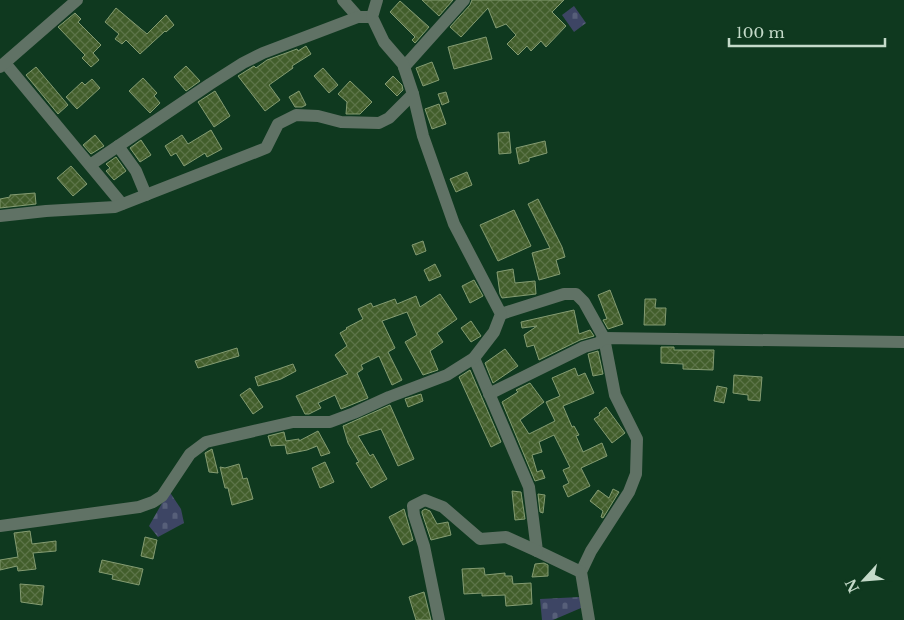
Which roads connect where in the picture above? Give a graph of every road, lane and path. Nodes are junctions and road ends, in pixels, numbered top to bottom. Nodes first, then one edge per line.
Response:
1 (77, 0) edge
2 (343, 0) edge
3 (377, 0) edge
4 (464, 0) edge
5 (358, 17) junction
6 (372, 17) junction
7 (2, 65) edge
8 (404, 67) junction
9 (413, 94) junction
10 (118, 146) junction
11 (90, 165) junction
12 (146, 195) junction
13 (122, 204) junction
14 (0, 216) edge
15 (501, 314) junction
16 (604, 338) junction
17 (904, 342) edge
18 (474, 358) junction
19 (489, 394) junction
20 (0, 526) edge
21 (537, 551) junction
22 (581, 572) junction
23 (439, 620) edge
24 (589, 620) edge

1 - 7 street
2 - 5 street
3 - 6 street
4 - 8 street
5 - 6 street
5 - 10 street
6 - 8 street
7 - 11 street
8 - 9 street
9 - 12 street
9 - 15 street
10 - 11 street
10 - 12 street
11 - 13 street
12 - 13 street
13 - 14 street
15 - 16 street
15 - 18 street
16 - 17 street
16 - 19 street
16 - 22 street
18 - 19 street
18 - 20 street
19 - 21 street
21 - 22 street
21 - 23 street
22 - 24 street

